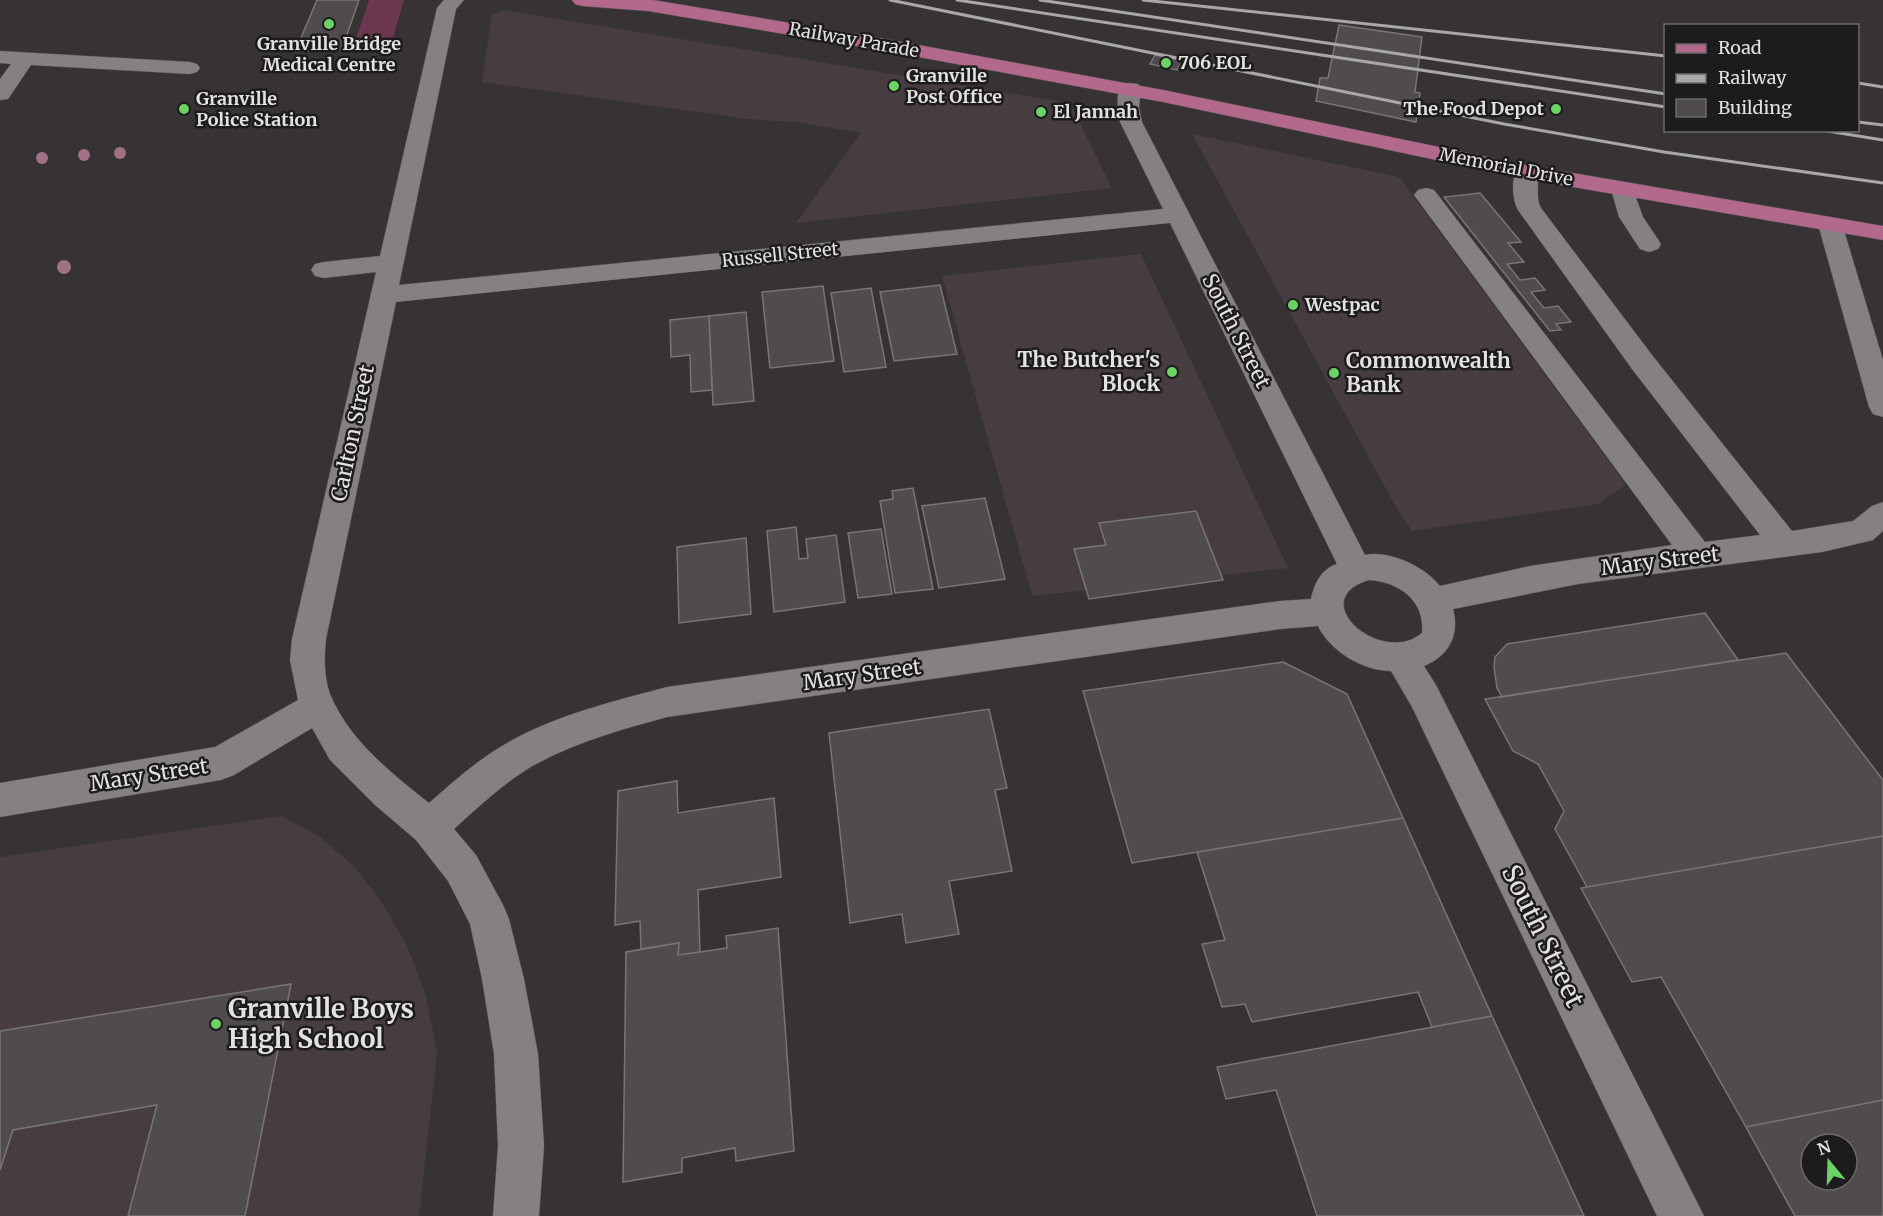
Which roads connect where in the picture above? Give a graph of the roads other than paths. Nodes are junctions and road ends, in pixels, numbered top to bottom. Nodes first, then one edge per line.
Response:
1 (454, 0) edge
2 (582, 0) edge
3 (641, 2) edge
4 (0, 57) edge
5 (25, 58) junction
6 (190, 68) dead end
7 (1130, 89) junction
8 (0, 94) edge
9 (1526, 172) junction
10 (1623, 189) junction
11 (1426, 195) dead end
12 (1178, 215) junction
13 (1830, 224) junction
14 (1883, 233) edge
15 (1649, 244) dead end
16 (390, 263) junction
17 (324, 270) dead end
18 (383, 295) junction
19 (1883, 407) edge
20 (1883, 514) edge
21 (1785, 545) junction
22 (1698, 556) junction
23 (1356, 569) junction
24 (1434, 601) junction
25 (1327, 612) junction
26 (1401, 658) junction
27 (319, 706) junction
28 (0, 800) edge
29 (429, 827) junction
30 (516, 1216) edge
31 (1681, 1216) edge

1 - 16 street, Carlton Street
2 - 3 main road, Railway Parade
3 - 7 main road, Railway Parade
4 - 5 street
5 - 6 street
5 - 8 street
7 - 9 main road, Memorial Drive
7 - 12 street, South Street
9 - 10 main road, Memorial Drive
9 - 21 street
10 - 13 main road, Memorial Drive
10 - 15 street
11 - 22 street
12 - 18 street, Russell Street
12 - 23 street, South Street
13 - 14 main road, Memorial Drive
13 - 19 street
16 - 17 street
16 - 18 street, Carlton Street
18 - 27 street, Carlton Street
20 - 21 street, Mary Street
21 - 22 street, Mary Street
22 - 24 street, Mary Street
23 - 24 street
23 - 25 street
24 - 26 street
25 - 26 street
25 - 29 street, Mary Street
26 - 31 street, South Street
27 - 28 street, Mary Street
27 - 29 street, Carlton Street
29 - 30 street, Carlton Street

